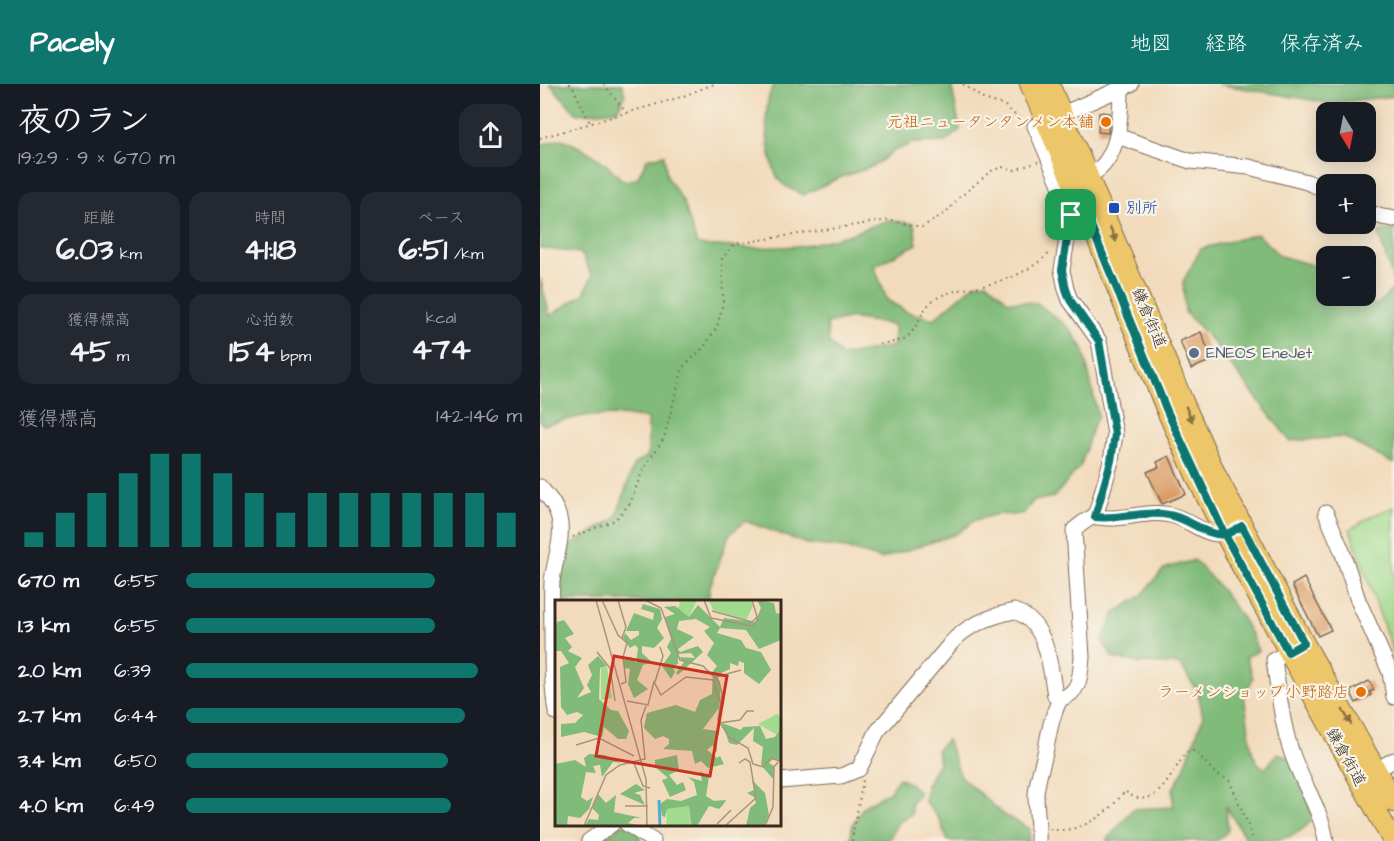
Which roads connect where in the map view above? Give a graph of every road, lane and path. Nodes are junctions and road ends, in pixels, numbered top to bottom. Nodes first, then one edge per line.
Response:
1 (569, 84) edge
2 (604, 84) edge
3 (714, 84) edge
4 (963, 84) edge
5 (1030, 84) edge
6 (1049, 84) edge
7 (1124, 86) edge
8 (627, 114) junction
9 (1048, 120) junction
10 (590, 123) junction
11 (1117, 136) junction
12 (540, 138) edge
13 (1049, 158) junction
14 (1089, 176) junction
15 (1316, 186) edge
16 (1078, 212) junction
17 (1376, 216) edge
18 (1394, 219) edge
19 (1053, 250) dead end
20 (880, 344) dead end
21 (540, 487) edge
22 (1326, 513) dead end
23 (1095, 517) junction
24 (1234, 530) junction
25 (559, 543) junction
26 (554, 637) edge
27 (1296, 647) junction
28 (1394, 697) edge
29 (1060, 699) junction
30 (555, 703) edge
31 (1394, 760) edge
32 (859, 769) junction
33 (1376, 770) junction
34 (782, 781) edge
35 (1394, 802) edge
36 (1039, 823) junction
37 (611, 826) edge
38 (629, 826) edge
39 (589, 841) edge
40 (653, 841) edge
41 (852, 841) edge
42 (1038, 841) edge
43 (1253, 841) edge
44 (1326, 841) edge
45 (1393, 841) edge

1 - 10 path
2 - 8 path
3 - 8 path
4 - 9 path
5 - 9 main road, 鎌倉街道
6 - 9 main road, 鎌倉街道
7 - 9 street
7 - 11 street
8 - 10 path
9 - 13 street
9 - 14 main road, 鎌倉街道
9 - 16 main road, 鎌倉街道
10 - 12 path
11 - 14 street
11 - 15 street
13 - 16 street
13 - 25 path
14 -> 24 main road, 鎌倉街道
16 - 23 street
16 - 24 main road, 鎌倉街道
17 - 18 street
19 - 20 path
21 - 25 street
22 - 28 street
23 - 24 street
23 - 29 street
24 - 27 main road, 鎌倉街道
25 - 26 street
26 - 30 street
27 -> 33 main road, 鎌倉街道
27 - 44 street
27 - 45 main road, 鎌倉街道
29 - 32 street
29 - 36 street
31 - 33 street
32 - 34 street
32 - 41 path
33 - 35 main road, 鎌倉街道
36 - 42 street
36 - 43 path
37 - 39 street
38 - 40 street

